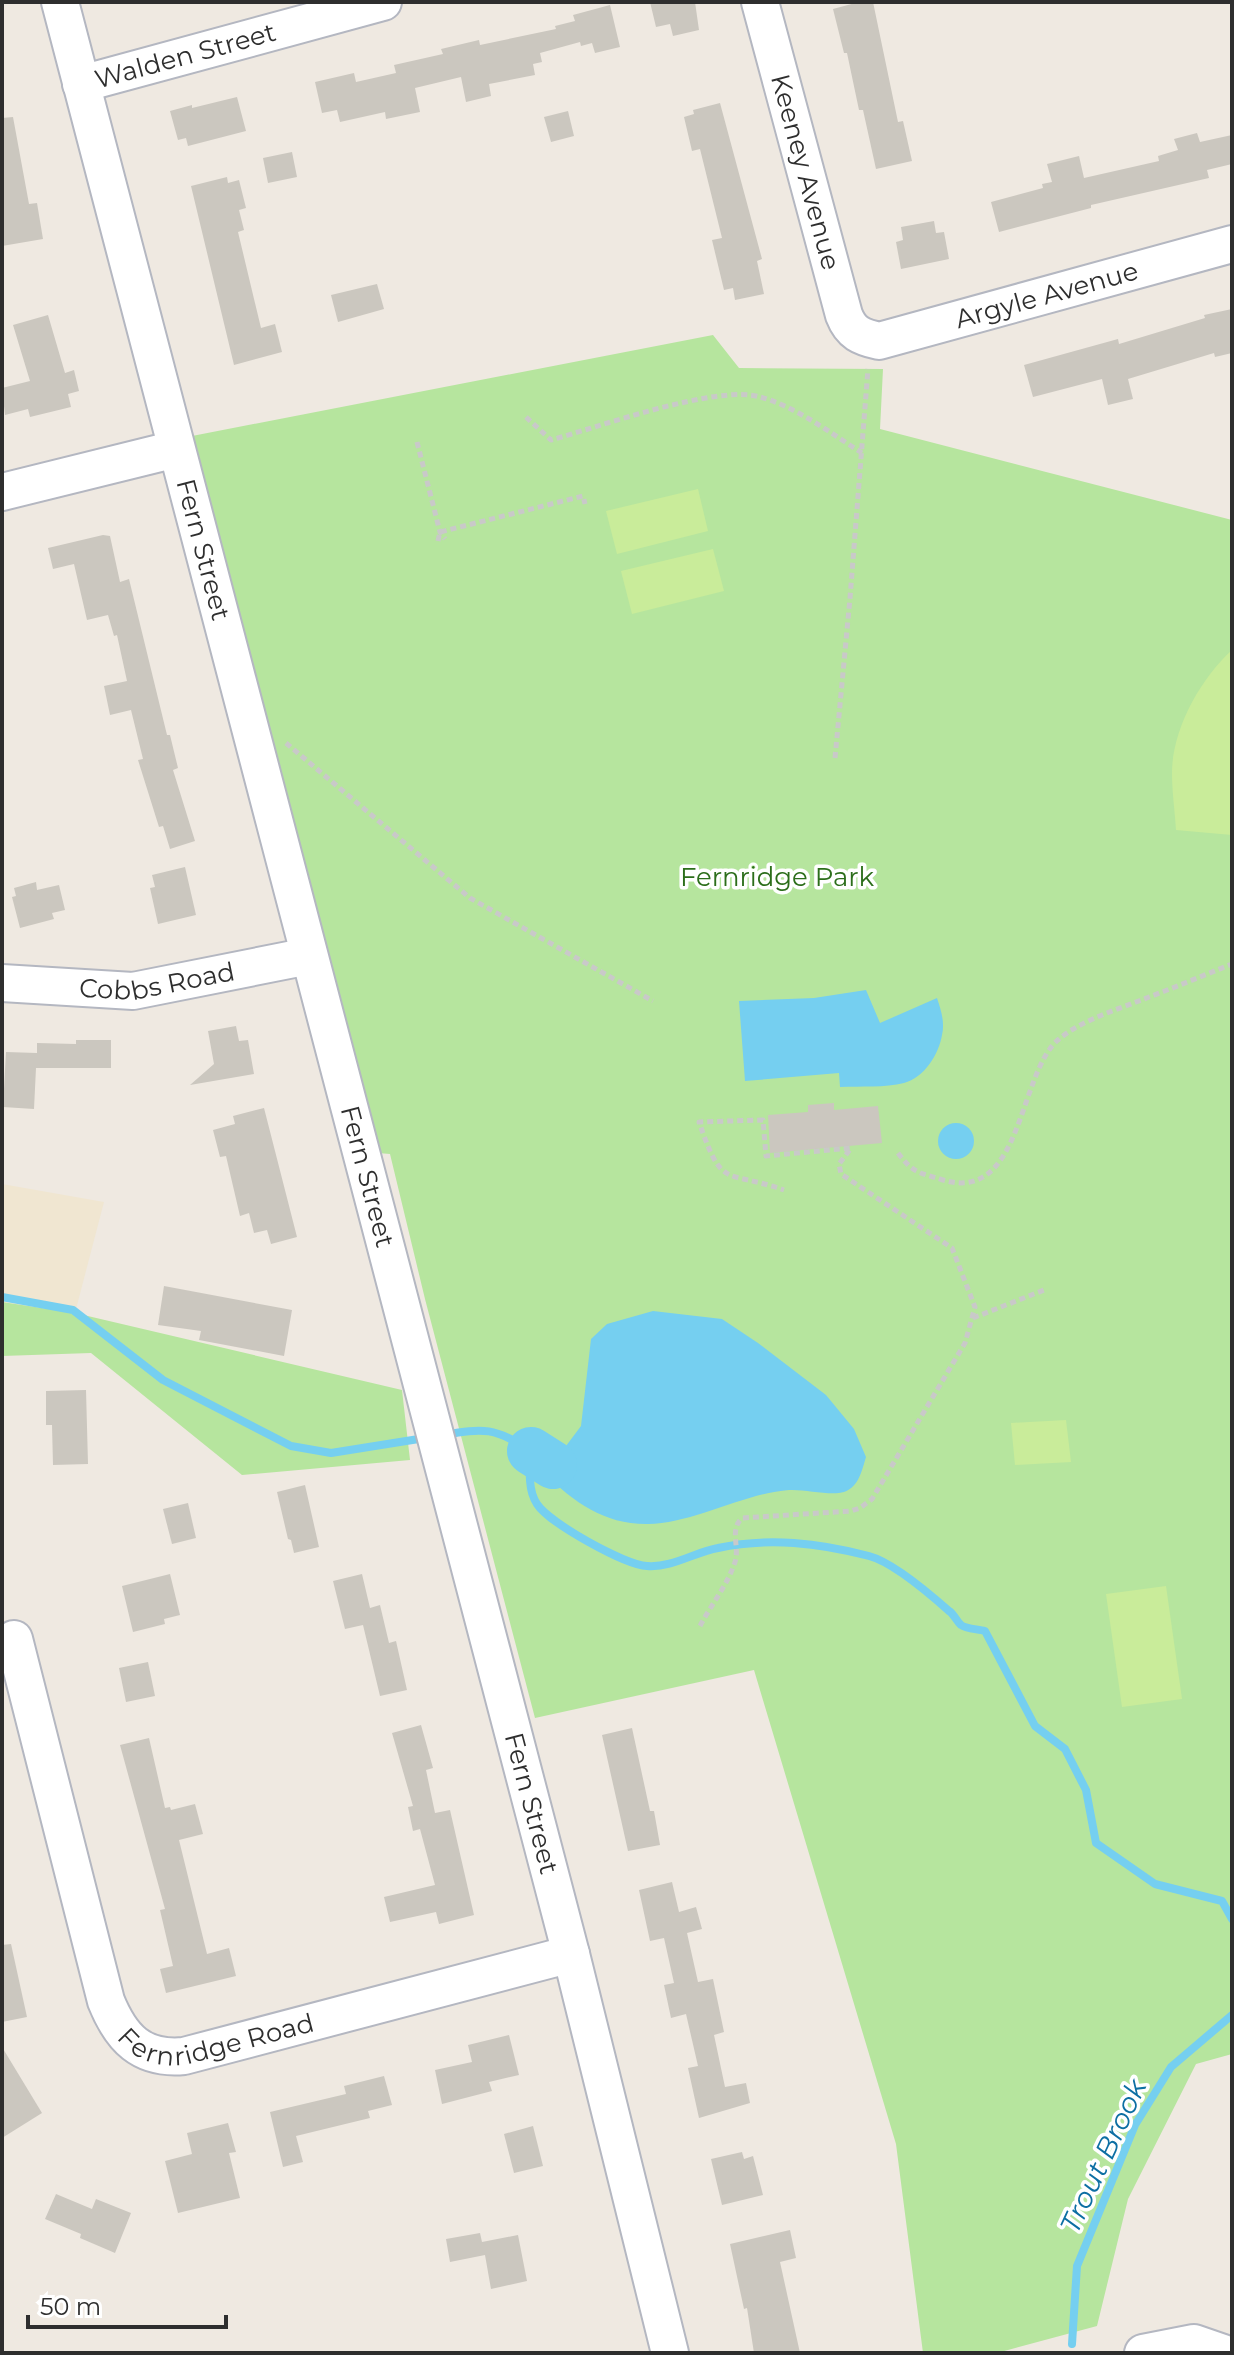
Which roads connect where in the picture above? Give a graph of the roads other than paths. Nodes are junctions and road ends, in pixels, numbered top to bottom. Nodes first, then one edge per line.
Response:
1 (60, 2) edge
2 (383, 2) edge
3 (760, 2) edge
4 (81, 84) junction
5 (1232, 244) edge
6 (865, 350) joint
7 (176, 449) junction
8 (2, 492) edge
9 (309, 956) junction
10 (2, 983) edge
11 (14, 1639) dead end
12 (571, 1954) junction
13 (670, 2353) edge
14 (1143, 2353) edge
15 (1223, 2353) edge

1 - 4 street, Fern Street
2 - 4 street, Walden Street
3 - 6 street, Keeney Avenue
4 - 7 street, Fern Street
5 - 6 street, Argyle Avenue
7 - 8 street
7 - 9 street, Fern Street
9 - 10 street, Cobbs Road
9 - 12 street, Fern Street
11 - 12 street, Fernridge Road
12 - 13 street, Fern Street
14 - 15 street

